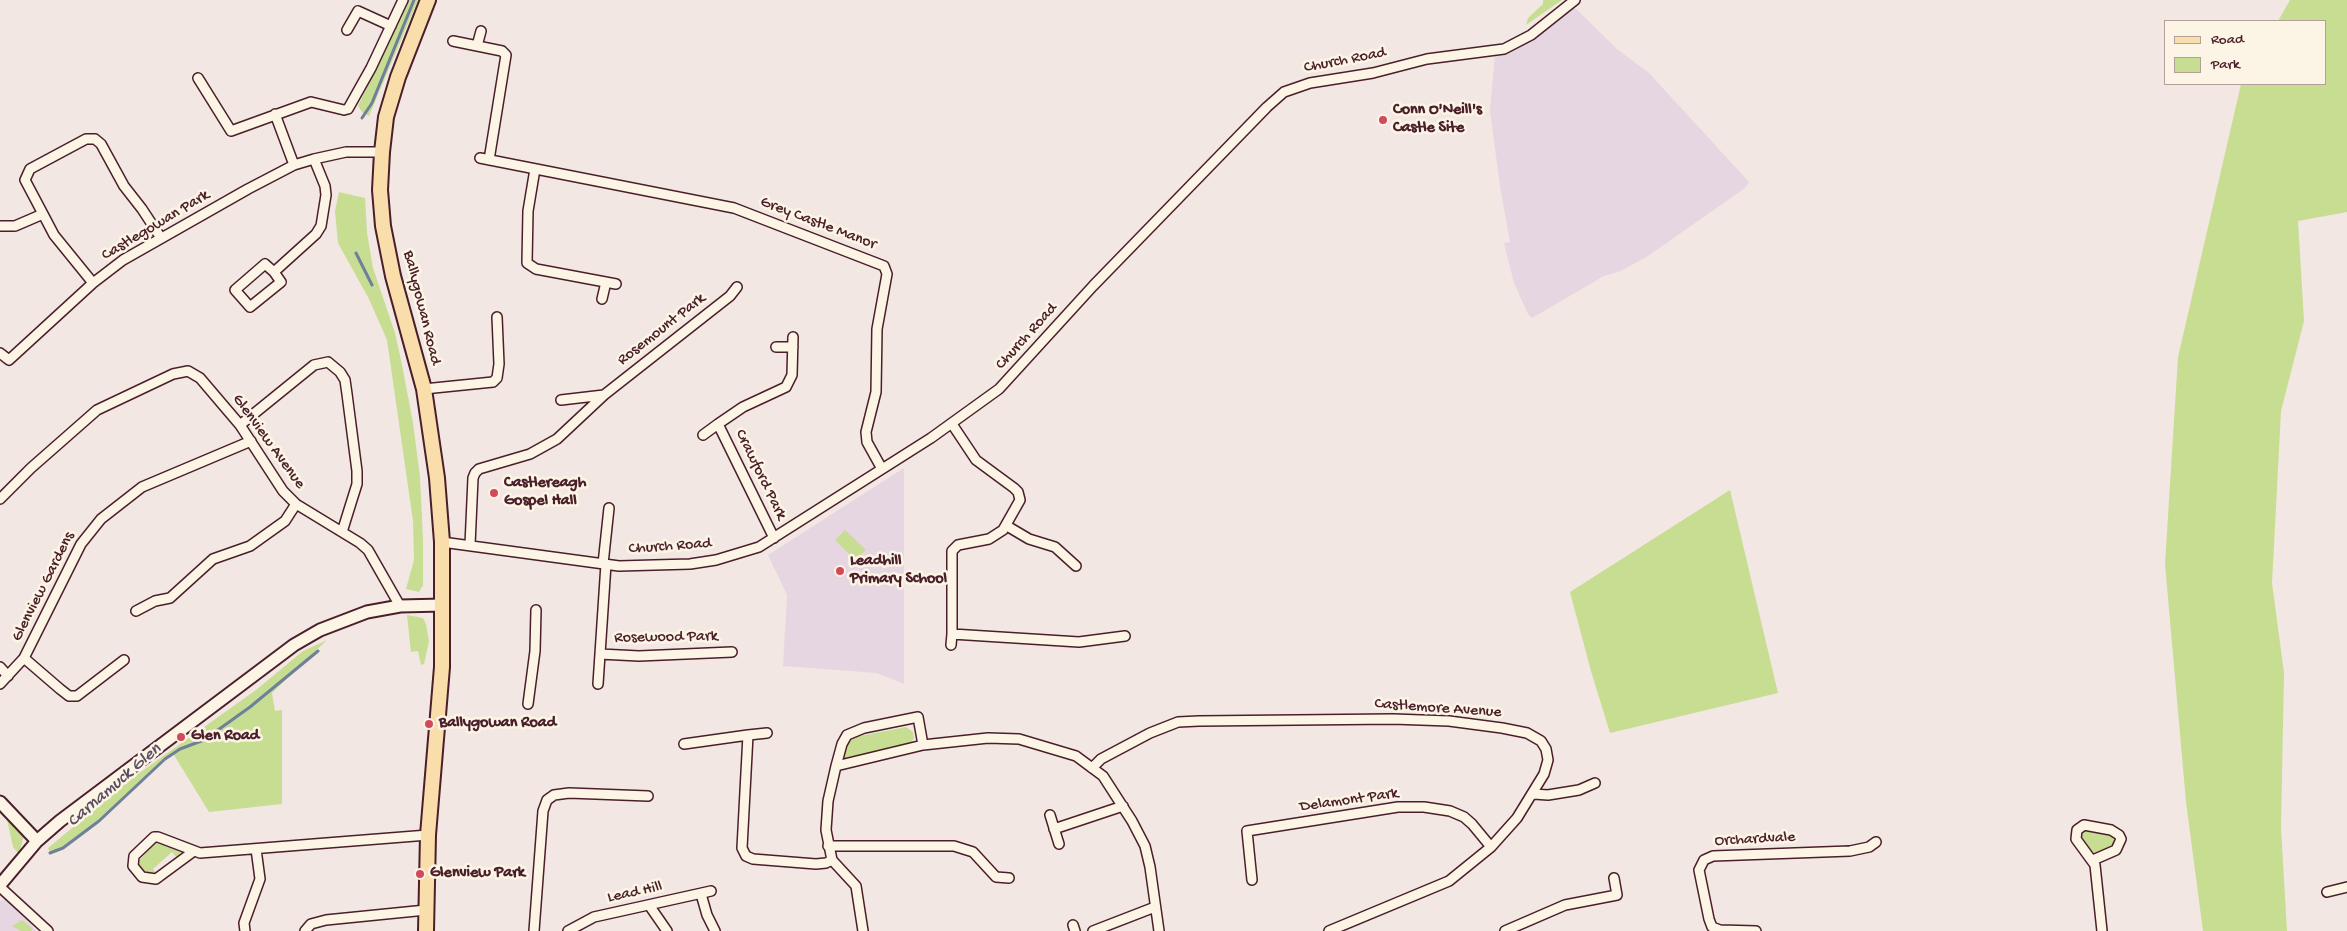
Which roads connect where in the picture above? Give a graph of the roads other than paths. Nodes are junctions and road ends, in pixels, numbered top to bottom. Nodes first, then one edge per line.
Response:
1 (403, 0) edge
2 (428, 0) edge
3 (1575, 0) edge
4 (391, 26) junction
5 (347, 30) dead end
6 (480, 31) dead end
7 (453, 41) dead end
8 (477, 46) junction
9 (198, 78) dead end
10 (275, 114) junction
11 (382, 152) junction
12 (314, 159) junction
13 (294, 166) junction
14 (535, 170) junction
15 (43, 214) junction
16 (0, 226) edge
17 (160, 238) junction
18 (274, 272) junction
19 (606, 282) junction
20 (93, 284) junction
21 (616, 284) dead end
22 (737, 288) dead end
23 (602, 299) dead end
24 (497, 317) dead end
25 (776, 346) dead end
26 (0, 353) edge
27 (424, 389) junction
28 (604, 395) junction
29 (561, 400) dead end
30 (718, 424) junction
31 (952, 424) junction
32 (240, 426) junction
33 (703, 435) dead end
34 (252, 442) junction
35 (882, 469) junction
36 (0, 499) edge
37 (296, 504) junction
38 (609, 508) dead end
39 (1007, 526) junction
40 (342, 532) junction
41 (774, 538) junction
42 (442, 542) junction
43 (470, 545) junction
44 (604, 564) junction
45 (1076, 566) dead end
46 (443, 605) junction
47 (400, 606) junction
48 (536, 610) dead end
49 (136, 611) dead end
50 (952, 634) junction
51 (1125, 636) dead end
52 (952, 645) dead end
53 (732, 652) dead end
54 (600, 654) junction
55 (24, 658) junction
56 (124, 660) dead end
57 (0, 667) edge
58 (8, 676) junction
59 (0, 684) edge
60 (598, 684) dead end
61 (528, 704) dead end
62 (767, 732) dead end
63 (748, 735) junction
64 (684, 744) dead end
65 (923, 745) junction
66 (836, 766) junction
67 (1092, 768) junction
68 (1595, 783) dead end
69 (1534, 794) junction
70 (648, 796) dead end
71 (0, 802) edge
72 (1123, 806) junction
73 (1050, 815) dead end
74 (1054, 829) junction
75 (428, 834) junction
76 (38, 841) junction
77 (1876, 842) dead end
78 (1058, 844) dead end
79 (828, 846) junction
80 (1491, 847) junction
81 (256, 849) junction
82 (194, 851) junction
83 (832, 860) junction
84 (2093, 860) junction
85 (1009, 878) dead end
86 (1614, 878) dead end
87 (1252, 880) dead end
88 (0, 886) edge
89 (2347, 887) edge
90 (711, 890) dead end
91 (2327, 892) dead end
92 (701, 894) junction
93 (650, 905) junction
94 (1155, 907) junction
95 (426, 910) junction
96 (48, 931) edge
97 (245, 931) edge
98 (305, 931) edge
99 (426, 931) edge
100 (534, 931) edge
101 (568, 931) edge
102 (667, 931) edge
103 (715, 931) edge
104 (863, 931) edge
105 (1093, 931) edge
106 (1159, 931) edge
107 (1329, 931) edge
108 (1505, 931) edge
109 (1756, 931) edge
110 (2102, 931) edge

1 - 4 street
2 - 11 main road, Ballygowan Road
3 - 31 street, Church Road
4 - 5 street
4 - 10 street
6 - 8 street
7 - 8 street
8 - 14 street, Grey Castle Manor
9 - 10 street
10 - 13 street
11 - 12 street, Castlegowan Park
11 - 27 main road, Ballygowan Road
12 - 13 street, Castlegowan Park
12 - 18 street
13 - 17 street, Castlegowan Park
14 - 19 street
14 - 35 street, Grey Castle Manor
15 - 16 street
15 - 17 street
15 - 20 street
17 - 20 street, Castlegowan Park
18 - 18 street
19 - 21 street
19 - 23 street
20 - 26 street, Castlegowan Park
22 - 28 street, Rosemount Park
24 - 27 street
25 - 30 street, Crawford Park
27 - 42 main road, Ballygowan Road
28 - 29 street
28 - 43 street, Rosemount Park
30 - 33 street, Crawford Park
30 - 41 street, Crawford Park
31 - 35 street, Church Road
31 - 39 street
32 - 34 street, Glenview Avenue
32 - 36 street, Glenview Avenue
32 - 40 street
34 - 37 street, Glenview Avenue
34 - 55 street, Glenview Gardens
35 - 41 street, Church Road
37 - 40 street, Glenview Avenue
37 - 49 street
38 - 44 street, Rosewood Park
39 - 45 street
39 - 50 street
40 - 47 street, Glenview Avenue
41 - 44 street, Church Road
42 - 43 street, Church Road
42 - 46 main road, Ballygowan Road
43 - 44 street, Church Road
44 - 54 street, Rosewood Park
46 - 47 street
46 - 75 main road, Ballygowan Road
47 - 76 street
48 - 61 street
50 - 51 street
50 - 52 street
53 - 54 street, Rosewood Park
54 - 60 street, Rosewood Park
55 - 56 street
55 - 58 street, Glenview Gardens
57 - 58 street
58 - 59 street, Glenview Gardens
62 - 63 street
63 - 64 street
63 - 83 street
65 - 66 street
65 - 66 street
65 - 67 street
66 - 79 street
67 - 69 street, Castlemore Avenue
67 - 72 street
68 - 69 street
69 - 80 street, Castlemore Avenue
70 - 100 street
71 - 76 street
72 - 74 street
72 - 94 street
73 - 74 street
74 - 78 street
75 - 81 street
75 - 95 main road, Ballygowan Road
76 - 88 street
77 - 109 street, Orchardvale
79 - 83 street
79 - 85 street
80 - 87 street, Delamont Park
80 - 107 street, Castlemore Avenue
81 - 82 street
81 - 97 street
82 - 82 street
83 - 104 street
84 - 84 street
84 - 110 street
86 - 108 street
88 - 96 street
89 - 91 street
90 - 92 street, Lead Hill
92 - 93 street, Lead Hill
92 - 103 street
93 - 101 street, Lead Hill
93 - 102 street
94 - 105 street
94 - 106 street
95 - 98 street
95 - 99 main road, Ballygowan Road

